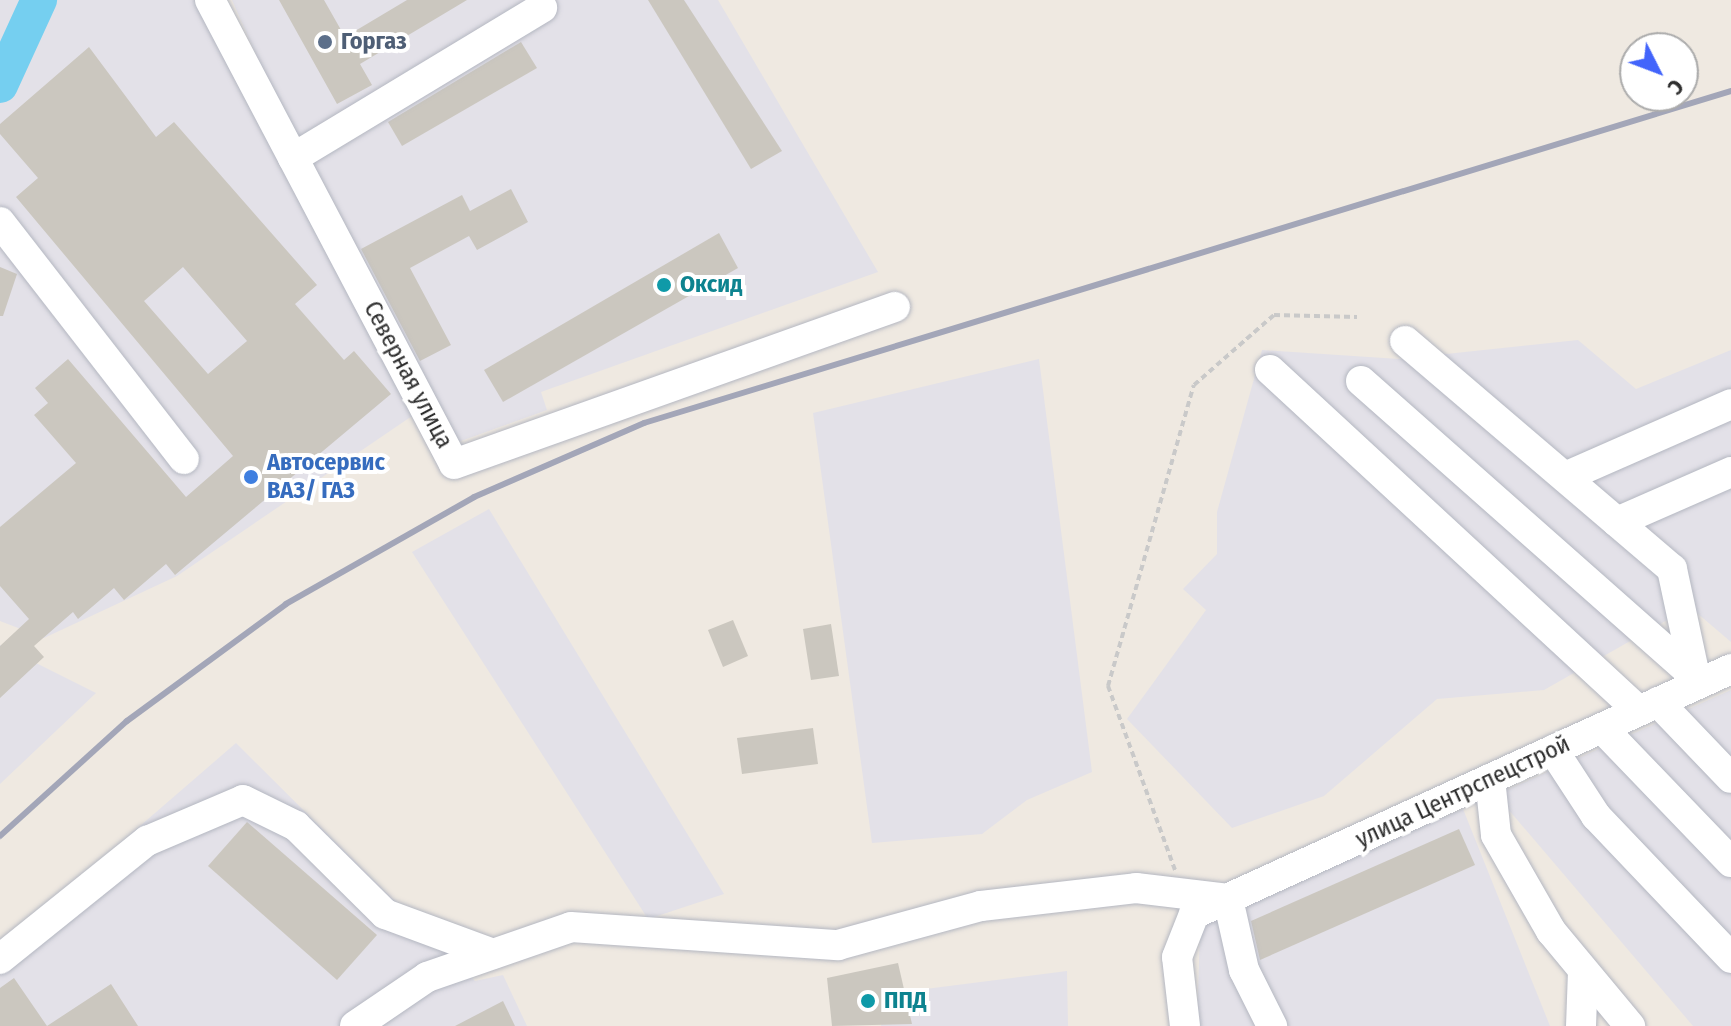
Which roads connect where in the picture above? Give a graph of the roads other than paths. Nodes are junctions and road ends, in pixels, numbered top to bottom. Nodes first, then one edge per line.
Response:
1 (210, 0) edge
2 (542, 8) dead end
3 (293, 158) junction
4 (0, 222) edge
5 (895, 307) dead end
6 (1405, 341) dead end
7 (1270, 370) dead end
8 (1361, 381) dead end
9 (1731, 404) edge
10 (184, 459) dead end
11 (1731, 472) edge
12 (1565, 477) junction
13 (1617, 522) junction
14 (1715, 679) edge
15 (1649, 706) junction
16 (1602, 728) junction
17 (1553, 750) junction
18 (1731, 778) edge
19 (1490, 779) junction
20 (1731, 862) edge
21 (1228, 899) junction
22 (1190, 904) junction
23 (493, 954) junction
24 (1731, 958) edge
25 (0, 959) edge
26 (1583, 971) junction
27 (355, 1026) edge
28 (1185, 1026) edge
29 (1272, 1026) edge
30 (1581, 1026) edge
31 (1630, 1026) edge

1 - 3 street, Северная улица
2 - 3 street
3 - 5 street, Северная улица
4 - 10 street
6 - 12 street
7 - 15 street
8 - 14 street
9 - 12 street
11 - 13 street
12 - 13 street
13 - 14 street
14 - 15 street, улица Центрспецстрой
15 - 16 street, улица Центрспецстрой
15 - 18 street
16 - 17 street, улица Центрспецстрой
16 - 20 street
17 - 19 street, улица Центрспецстрой
17 - 24 street
19 - 21 street, улица Центрспецстрой
19 - 26 street
21 - 22 street, улица Центрспецстрой
21 - 29 street
22 - 23 street
22 - 28 street
23 - 25 street
23 - 27 street
26 - 30 street
26 - 31 street

